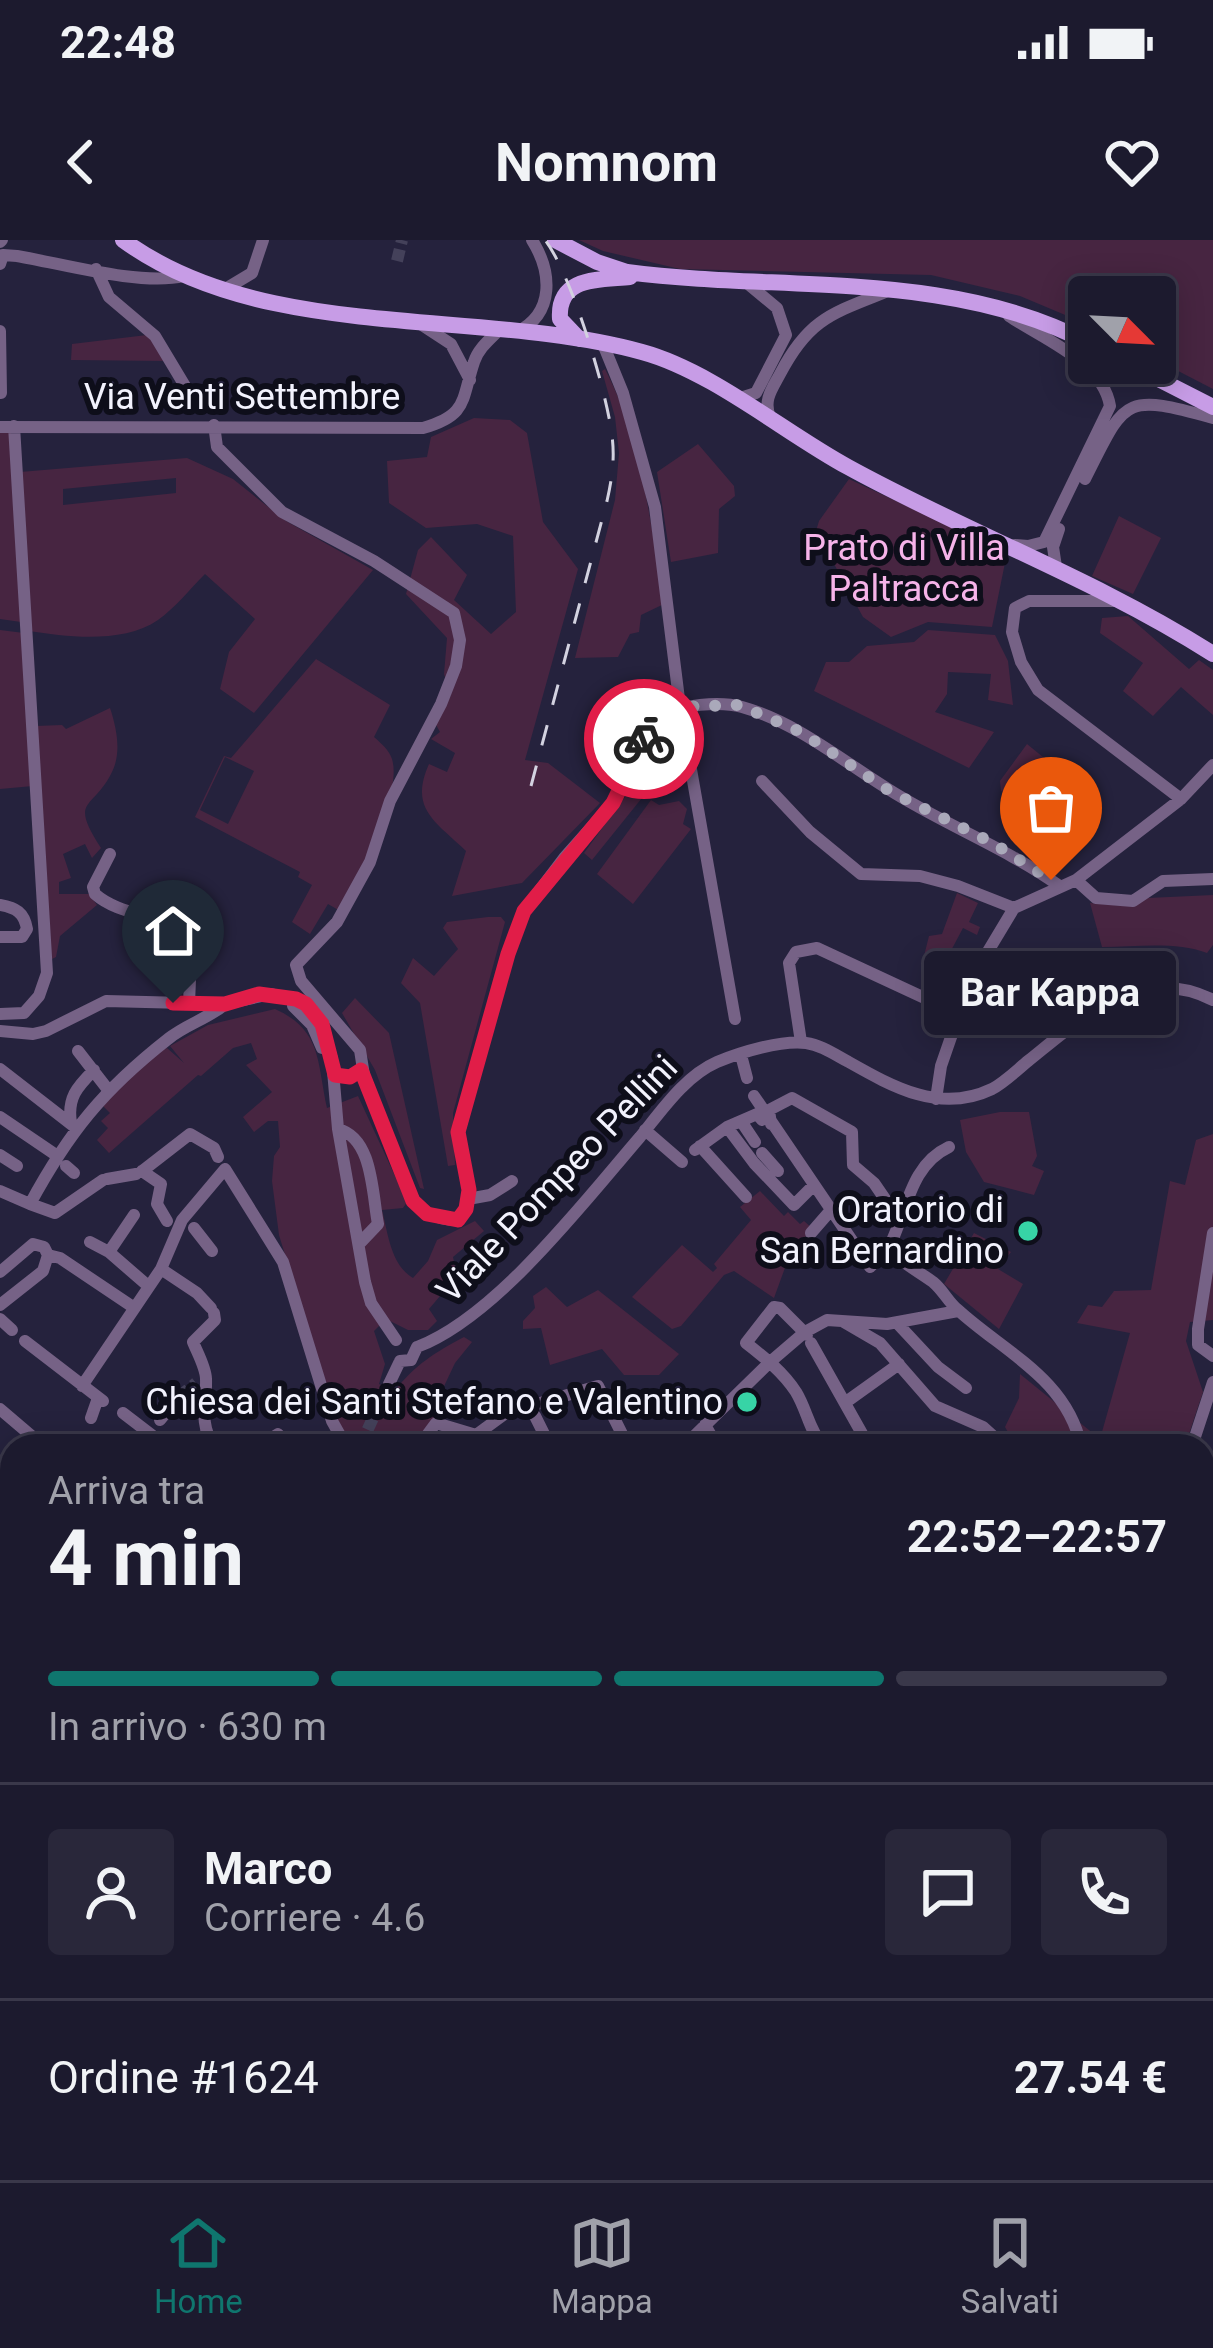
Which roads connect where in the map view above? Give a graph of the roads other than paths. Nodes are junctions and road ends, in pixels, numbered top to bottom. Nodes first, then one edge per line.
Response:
1 (123, 240) edge
2 (263, 240) edge
3 (532, 240) edge
4 (560, 242) edge
5 (4, 250) edge
6 (96, 268) junction
7 (642, 274) junction
8 (184, 276) junction
9 (745, 282) junction
10 (220, 290) junction
11 (890, 290) junction
12 (993, 306) junction
13 (421, 324) junction
14 (0, 331) edge
15 (507, 331) junction
16 (1068, 332) edge
17 (580, 340) junction
18 (603, 344) junction
19 (470, 380) junction
20 (1168, 384) edge
21 (1, 393) edge
22 (735, 399) junction
23 (197, 406) dead end
24 (1213, 407) edge
25 (1213, 418) edge
26 (771, 419) junction
27 (214, 425) junction
28 (7, 427) edge
29 (1008, 544) junction
30 (1056, 567) junction
31 (1120, 601) junction
32 (1213, 654) edge
33 (680, 707) junction
34 (1213, 765) edge
35 (762, 781) dead end
36 (1180, 799) junction
37 (110, 854) dead end
38 (1213, 879) edge
39 (1076, 880) junction
40 (1058, 885) junction
41 (0, 905) edge
42 (1014, 908) junction
43 (0, 937) edge
44 (1213, 1000) edge
45 (188, 1003) junction
46 (225, 1004) junction
47 (0, 1014) edge
48 (959, 1014) junction
49 (735, 1018) dead end
50 (0, 1031) edge
51 (801, 1042) junction
52 (78, 1052) dead end
53 (741, 1055) junction
54 (0, 1069) edge
55 (94, 1070) junction
56 (361, 1070) junction
57 (335, 1075) junction
58 (747, 1078) dead end
59 (109, 1091) junction
60 (754, 1096) dead end
61 (935, 1099) junction
62 (0, 1117) edge
63 (734, 1124) junction
64 (73, 1126) junction
65 (772, 1127) junction
66 (338, 1130) junction
67 (645, 1130) junction
68 (949, 1147) dead end
69 (0, 1155) edge
70 (62, 1162) junction
71 (682, 1162) dead end
72 (222, 1163) junction
73 (140, 1172) junction
74 (778, 1172) dead end
75 (30, 1175) junction
76 (512, 1181) dead end
77 (813, 1186) junction
78 (0, 1191) edge
79 (746, 1197) dead end
80 (468, 1198) junction
81 (30, 1204) junction
82 (831, 1210) junction
83 (134, 1215) dead end
84 (898, 1218) junction
85 (178, 1224) junction
86 (811, 1233) dead end
87 (1213, 1233) edge
88 (90, 1242) dead end
89 (359, 1244) junction
90 (889, 1248) junction
91 (212, 1251) dead end
92 (109, 1252) junction
93 (48, 1255) junction
94 (161, 1269) junction
95 (0, 1272) edge
96 (147, 1285) junction
97 (0, 1305) edge
98 (134, 1307) junction
99 (958, 1311) junction
100 (0, 1319) edge
101 (843, 1321) junction
102 (897, 1323) junction
103 (12, 1330) dead end
104 (808, 1337) junction
105 (396, 1340) junction
106 (26, 1341) dead end
107 (417, 1347) junction
108 (1213, 1356) edge
109 (400, 1360) junction
110 (770, 1362) junction
111 (899, 1364) junction
112 (1213, 1382) edge
113 (389, 1384) tunnel mouth
114 (82, 1386) junction
115 (966, 1388) dead end
116 (179, 1397) tunnel mouth
117 (846, 1402) junction
118 (0, 1409) edge
119 (533, 1411) junction
120 (123, 1413) dead end
121 (91, 1418) dead end
122 (160, 1420) dead end
123 (705, 1425) junction
124 (29, 1434) edge
125 (150, 1434) edge
126 (209, 1434) edge
127 (339, 1434) edge
128 (428, 1434) edge
129 (466, 1434) edge
130 (482, 1434) edge
131 (544, 1434) edge
132 (622, 1434) edge
133 (696, 1434) edge
134 (710, 1434) edge
135 (816, 1434) edge
136 (862, 1434) edge
137 (984, 1434) edge
138 (1077, 1434) edge
139 (1196, 1434) edge

1 - 8 main road
2 - 10 street
3 - 15 street, Via Venti Settembre
4 - 7 main road
5 - 6 street
6 - 8 street
6 - 23 street
7 - 9 main road
7 - 17 main road
8 - 10 main road
9 - 11 main road
9 - 22 street
10 - 13 main road
11 - 12 main road
11 - 26 street
12 - 16 main road
12 - 29 street
13 - 15 main road
13 - 19 street
14 - 21 street
15 - 17 main road
15 - 19 street, Via Venti Settembre
17 - 18 main road
18 - 22 main road
18 - 33 street
19 - 27 street, Via Venti Settembre
20 - 24 main road
22 - 26 main road
25 - 30 street
26 - 29 main road
27 - 28 street, Via Venti Settembre
27 - 56 street
28 - 47 street
29 - 30 main road
30 - 31 main road
31 - 32 main road
31 - 36 street
33 - 40 street
33 - 49 street
33 - 80 street
34 - 36 street
35 - 42 street
36 - 39 street
37 - 45 street
38 - 39 street
39 - 40 street
40 - 42 street
41 - 43 street
42 - 48 street
44 - 61 street
45 - 46 street
45 - 50 street
46 - 57 street
46 - 59 street
48 - 51 street
48 - 61 street
51 - 53 street, Viale Pompeo Pellini
51 - 61 street
52 - 55 street
53 - 58 street
53 - 67 street, Viale Pompeo Pellini
54 - 64 street
55 - 59 street
55 - 64 street
56 - 57 street
56 - 80 street
57 - 66 street
59 - 64 street
60 - 65 street
62 - 70 street
63 - 65 street
63 - 74 street
63 - 77 street
63 - 79 street
64 - 70 street
65 - 77 street
65 - 84 street
66 - 89 street
66 - 89 street
67 - 71 street
67 - 107 street, Viale Pompeo Pellini
68 - 84 street
69 - 75 street
70 - 75 street
72 - 73 street
72 - 85 street
72 - 127 street
73 - 81 street
73 - 85 street
75 - 81 street
76 - 80 street
77 - 82 street
78 - 81 street
82 - 86 street
82 - 90 street
83 - 92 street
84 - 90 street
85 - 91 street
85 - 94 street
87 - 108 street
88 - 92 street
89 - 105 street
90 - 99 street
92 - 96 street
93 - 95 street
93 - 97 street
93 - 98 street
94 - 96 street
94 - 126 street
96 - 98 street
98 - 114 street
99 - 102 street
99 - 138 street
100 - 103 street
101 - 102 street
101 - 104 street
101 - 111 street
102 - 115 street
104 - 110 street
104 - 110 street
104 - 117 street
105 - 107 street
105 - 109 street
106 - 114 street
107 - 109 street
109 - 113 street
110 - 123 street
110 - 135 street
111 - 117 street
111 - 137 street
112 - 139 street
114 - 121 street
116 - 122 street
117 - 136 street
118 - 124 street
119 - 130 street
119 - 131 street
119 - 132 street
120 - 125 street
123 - 133 street
123 - 134 street
128 - 129 street

